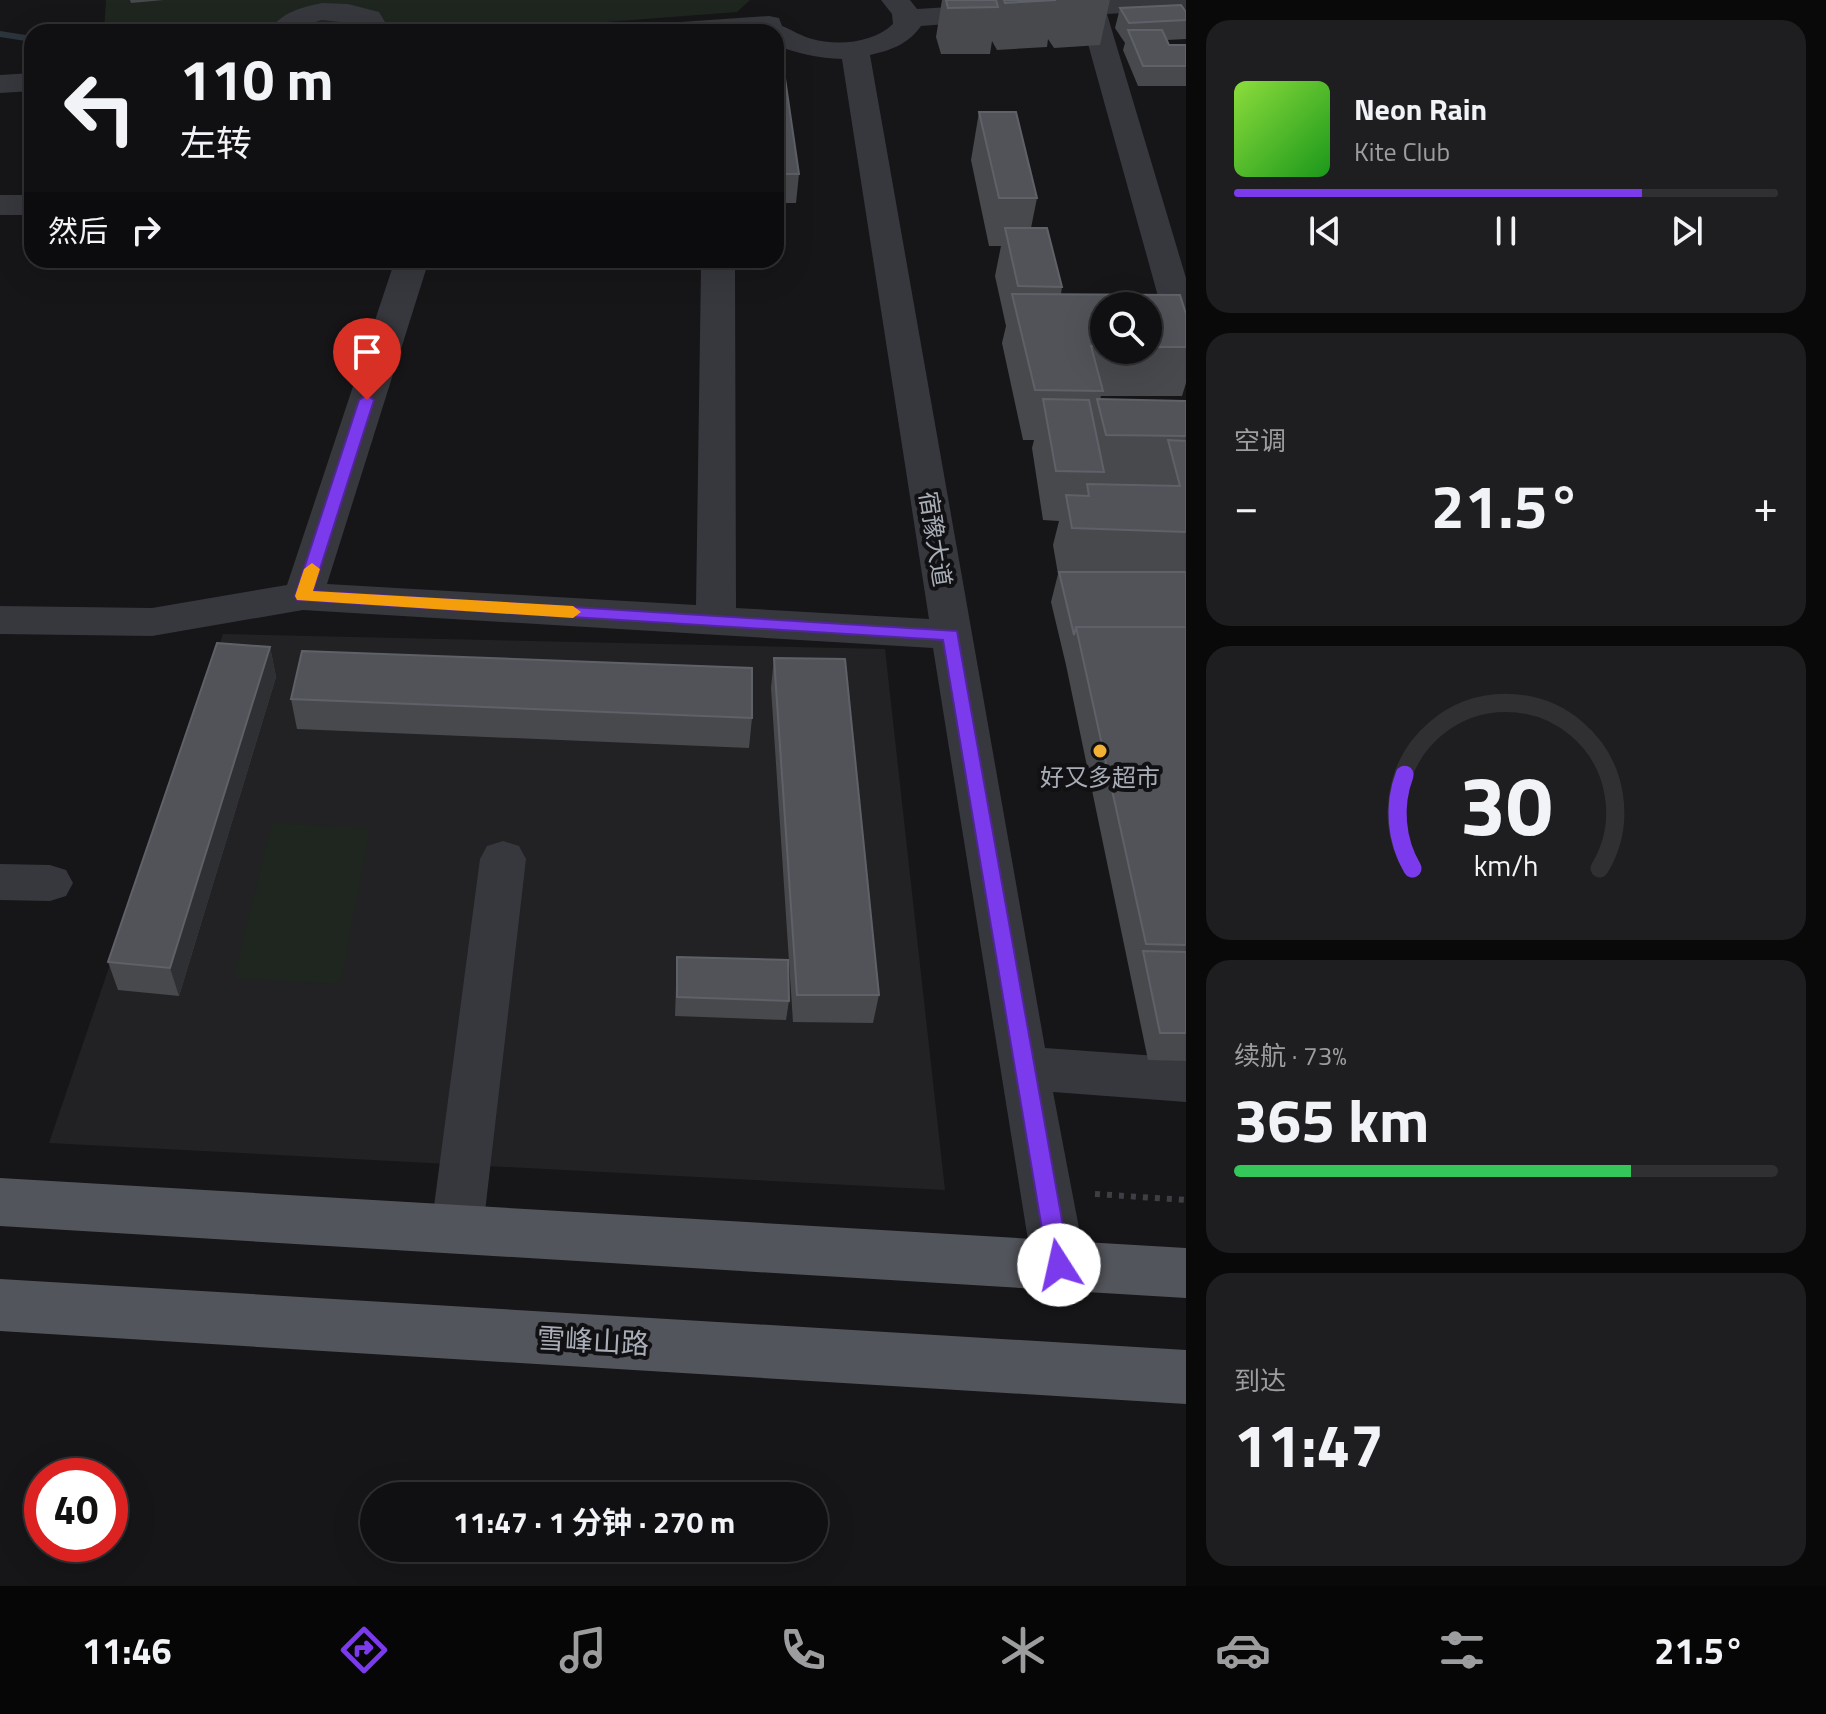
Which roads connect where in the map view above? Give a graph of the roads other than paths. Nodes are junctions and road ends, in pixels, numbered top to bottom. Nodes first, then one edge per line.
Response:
1 (1186, 1) edge
2 (1091, 6) junction
3 (901, 9) edge
4 (773, 22) edge
5 (287, 24) edge
6 (372, 24) edge
7 (752, 24) edge
8 (784, 30) edge
9 (855, 50) junction
10 (24, 82) edge
11 (0, 84) edge
12 (0, 205) edge
13 (24, 205) edge
14 (409, 268) edge
15 (718, 268) edge
16 (1186, 336) edge
17 (303, 596) junction
18 (0, 620) edge
19 (716, 621) junction
20 (951, 635) junction
21 (503, 859) dead end
22 (0, 882) edge
23 (50, 883) dead end
24 (1024, 1068) junction
25 (1186, 1080) edge
26 (0, 1202) edge
27 (457, 1229) junction
28 (1059, 1265) junction
29 (1186, 1273) edge
30 (0, 1305) edge
31 (1186, 1379) edge

1 - 2 street
2 - 3 street
2 - 16 street
3 - 9 street
4 - 7 street
5 - 6 street
8 - 9 street
9 - 20 street, 宿豫大道
10 - 11 street
12 - 13 street
14 - 17 street
15 - 19 street
17 - 18 street
17 - 19 street
19 - 20 street
20 - 24 street, 宿豫大道
21 - 27 street
22 - 23 street
24 - 25 street
24 - 28 street, 宿豫大道
26 - 27 main road
27 - 28 main road
28 - 29 main road
30 - 31 main road, 雪峰山路

